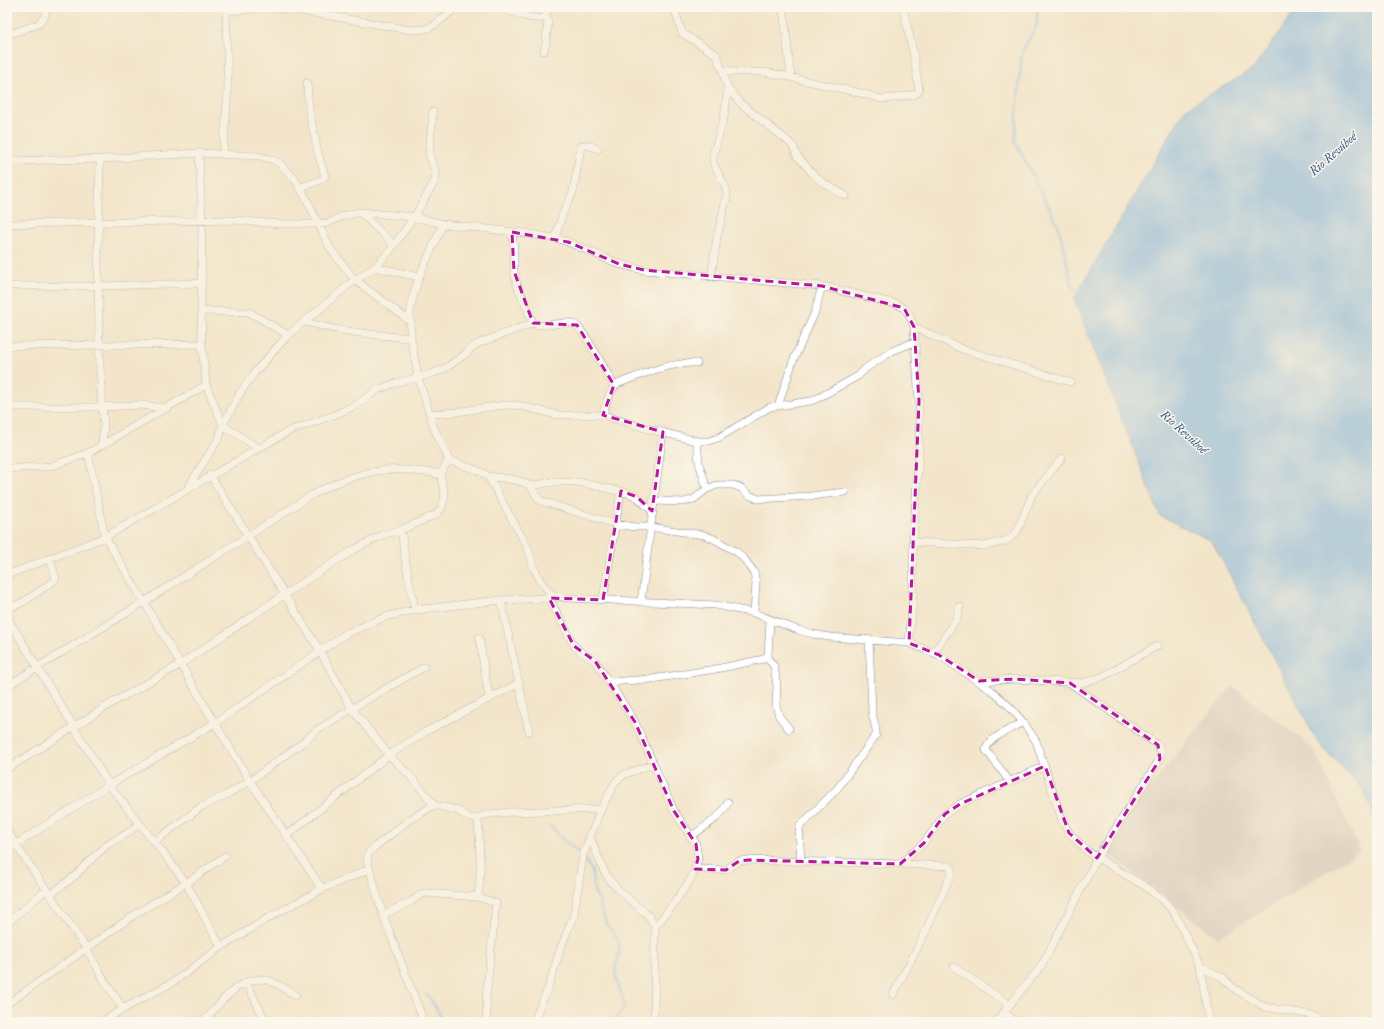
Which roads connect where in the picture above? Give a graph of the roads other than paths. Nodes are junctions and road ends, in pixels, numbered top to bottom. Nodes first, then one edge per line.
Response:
1 (47, 7) edge
2 (266, 7) edge
3 (457, 7) edge
4 (501, 7) edge
5 (548, 7) edge
6 (674, 7) edge
7 (783, 7) edge
8 (904, 7) edge
9 (226, 9) edge
10 (545, 18) junction
11 (7, 35) edge
12 (544, 51) dead end
13 (723, 70) junction
14 (791, 77) junction
15 (307, 83) dead end
16 (728, 88) junction
17 (433, 112) dead end
18 (598, 149) dead end
19 (199, 153) junction
20 (222, 154) junction
21 (100, 159) junction
22 (7, 161) edge
23 (300, 188) junction
24 (846, 196) dead end
25 (360, 212) junction
26 (414, 217) junction
27 (202, 220) junction
28 (99, 223) junction
29 (7, 224) edge
30 (318, 224) junction
31 (443, 224) junction
32 (512, 232) junction
33 (555, 238) junction
34 (394, 245) junction
35 (376, 267) junction
36 (419, 277) junction
37 (711, 277) junction
38 (355, 280) junction
39 (202, 283) junction
40 (7, 286) edge
41 (99, 286) junction
42 (822, 286) junction
43 (201, 311) junction
44 (305, 322) junction
45 (411, 322) junction
46 (533, 323) junction
47 (914, 327) junction
48 (288, 335) junction
49 (411, 338) junction
50 (914, 342) junction
51 (202, 344) junction
52 (99, 345) junction
53 (7, 346) edge
54 (697, 363) dead end
55 (418, 377) junction
56 (1070, 382) dead end
57 (206, 385) junction
58 (614, 386) junction
59 (778, 406) junction
60 (7, 407) edge
61 (102, 407) junction
62 (167, 408) junction
63 (430, 414) junction
64 (603, 415) junction
65 (223, 425) junction
66 (663, 432) junction
67 (697, 442) junction
68 (102, 443) junction
69 (258, 448) junction
70 (88, 452) junction
71 (1062, 458) dead end
72 (449, 460) junction
73 (7, 469) edge
74 (440, 474) junction
75 (210, 475) junction
76 (488, 476) junction
77 (530, 486) junction
78 (188, 488) junction
79 (707, 488) junction
80 (621, 491) junction
81 (845, 492) dead end
82 (653, 501) junction
83 (652, 511) junction
84 (615, 524) junction
85 (650, 527) junction
86 (401, 530) junction
87 (248, 536) junction
88 (105, 537) junction
89 (913, 542) junction
90 (50, 559) junction
91 (7, 575) edge
92 (285, 594) junction
93 (553, 597) junction
94 (501, 600) junction
95 (603, 600) junction
96 (144, 602) junction
97 (641, 602) junction
98 (960, 606) dead end
99 (7, 609) edge
100 (415, 610) junction
101 (754, 613) junction
102 (7, 617) edge
103 (770, 620) junction
104 (479, 637) dead end
105 (869, 639) junction
106 (909, 643) junction
107 (1157, 646) dead end
108 (320, 650) junction
109 (934, 652) junction
110 (767, 658) junction
111 (181, 664) junction
112 (424, 667) dead end
113 (37, 668) junction
114 (979, 681) junction
115 (609, 682) junction
116 (1070, 682) junction
117 (519, 683) junction
118 (7, 686) edge
119 (489, 698) junction
120 (352, 709) junction
121 (1023, 722) junction
122 (215, 723) junction
123 (74, 728) junction
124 (789, 729) dead end
125 (529, 731) dead end
126 (389, 755) junction
127 (654, 764) junction
128 (1045, 766) junction
129 (7, 769) edge
130 (250, 781) junction
131 (1010, 782) junction
132 (109, 785) junction
133 (728, 802) dead end
134 (434, 805) junction
135 (601, 809) junction
136 (478, 818) junction
137 (139, 824) junction
138 (7, 830) edge
139 (286, 836) junction
140 (590, 837) junction
141 (690, 837) junction
142 (154, 842) junction
143 (16, 845) junction
144 (7, 850) edge
145 (225, 856) dead end
146 (1097, 858) junction
147 (802, 862) junction
148 (900, 864) junction
149 (369, 868) junction
150 (695, 869) junction
151 (186, 883) junction
152 (322, 889) junction
153 (48, 892) junction
154 (477, 897) junction
155 (384, 915) junction
156 (7, 923) edge
157 (655, 927) junction
158 (221, 947) junction
159 (86, 948) junction
160 (1200, 966) junction
161 (954, 968) dead end
162 (246, 982) junction
163 (893, 995) dead end
164 (296, 996) dead end
165 (7, 1004) edge
166 (1010, 1005) junction
167 (123, 1009) junction
168 (1004, 1012) junction
169 (102, 1022) edge
170 (203, 1022) edge
171 (266, 1022) edge
172 (424, 1022) edge
173 (487, 1022) edge
174 (533, 1022) edge
175 (654, 1022) edge
176 (996, 1022) edge
177 (1016, 1022) edge
178 (1209, 1022) edge
179 (1322, 1022) edge

1 - 11 street
2 - 3 street
2 - 9 street
4 - 10 street
5 - 10 street
6 - 13 street
7 - 14 street
8 - 14 street
9 - 20 street
10 - 12 street
13 - 14 street
13 - 16 street
15 - 23 street
16 - 24 street
16 - 37 street
17 - 26 street
18 - 33 street
19 - 20 street
19 - 21 street
19 - 27 street
20 - 23 street
21 - 22 street
21 - 28 street
23 - 30 street
25 - 26 street
25 - 30 street
25 - 34 street
26 - 31 street
26 - 34 street
27 - 28 street
27 - 30 street
27 - 39 street
28 - 29 street
28 - 41 street
30 - 38 street
31 - 32 street
31 - 36 street
32 - 33 street
32 - 46 street
33 - 37 street
34 - 35 street
35 - 36 street
35 - 38 street
36 - 45 street
37 - 42 street
38 - 44 street
38 - 45 street
39 - 41 street
39 - 43 street
40 - 41 street
41 - 52 street
42 - 47 street
42 - 59 street
43 - 48 street
43 - 51 street
44 - 48 street
44 - 49 street
45 - 49 street
46 - 55 street
46 - 58 street
47 - 50 street
47 - 56 street
48 - 65 street
49 - 55 street
50 - 59 street
50 - 89 street
51 - 52 street
51 - 57 street
52 - 53 street
52 - 61 street
54 - 58 street
55 - 63 street
55 - 69 street
57 - 62 street
57 - 65 street
58 - 64 street
59 - 67 street
60 - 61 street
61 - 62 street
61 - 68 street
62 - 68 street
63 - 64 street
63 - 72 street
64 - 66 street
65 - 69 street
65 - 78 street
66 - 67 street
66 - 82 street
67 - 79 street
68 - 70 street
69 - 75 street
70 - 73 street
70 - 88 street
71 - 89 street
72 - 74 street
72 - 76 street
74 - 86 street
74 - 87 street
75 - 78 street
75 - 87 street
76 - 77 street
76 - 93 street
77 - 80 street
77 - 84 street
78 - 88 street
79 - 81 street
79 - 82 street
80 - 83 street
80 - 84 street
82 - 83 street
83 - 85 street
84 - 85 street
84 - 95 street
85 - 97 street
85 - 101 street
86 - 92 street
86 - 100 street
87 - 92 street
87 - 96 street
88 - 90 street
88 - 96 street
89 - 106 street
90 - 91 street
90 - 99 street
92 - 108 street
92 - 111 street
93 - 94 street
93 - 95 street
93 - 115 street
94 - 100 street
94 - 117 street
95 - 97 street
96 - 111 street
96 - 113 street
97 - 101 street
98 - 109 street
100 - 108 street
101 - 103 street
102 - 113 street
103 - 105 street
103 - 110 street
104 - 119 street
105 - 106 street
105 - 147 street
106 - 109 street
107 - 116 street
108 - 120 street
108 - 122 street
109 - 114 street
110 - 115 street
110 - 124 street
111 - 122 street
111 - 123 street
112 - 120 street
113 - 118 street
113 - 123 street
114 - 116 street
114 - 121 street
115 - 127 street
116 - 146 street
117 - 119 street
117 - 125 street
119 - 126 street
120 - 126 street
120 - 130 street
121 - 128 street
121 - 131 street
122 - 130 street
122 - 132 street
123 - 129 street
123 - 132 street
126 - 134 street
126 - 139 street
127 - 135 street
127 - 141 street
128 - 131 street
128 - 146 street
130 - 139 street
130 - 142 street
131 - 148 street
132 - 137 street
132 - 143 street
133 - 141 street
134 - 136 street
134 - 149 street
135 - 136 street
135 - 140 street
136 - 154 street
137 - 142 street
137 - 153 street
138 - 143 street
139 - 152 street
140 - 157 street
140 - 174 street
141 - 150 street
142 - 151 street
143 - 144 street
143 - 153 street
145 - 151 street
146 - 160 street
146 - 166 street
147 - 148 street
147 - 150 street
148 - 163 street
149 - 152 street
149 - 155 street
150 - 157 street
151 - 158 street
151 - 159 street
152 - 158 street
153 - 156 street
153 - 159 street
154 - 155 street
154 - 173 street
155 - 172 street
157 - 175 street
158 - 167 street
159 - 165 street
159 - 167 street
160 - 178 street
160 - 179 street
161 - 166 street
162 - 164 street
162 - 170 street
162 - 171 street
166 - 168 street
167 - 169 street
168 - 176 street
168 - 177 street

